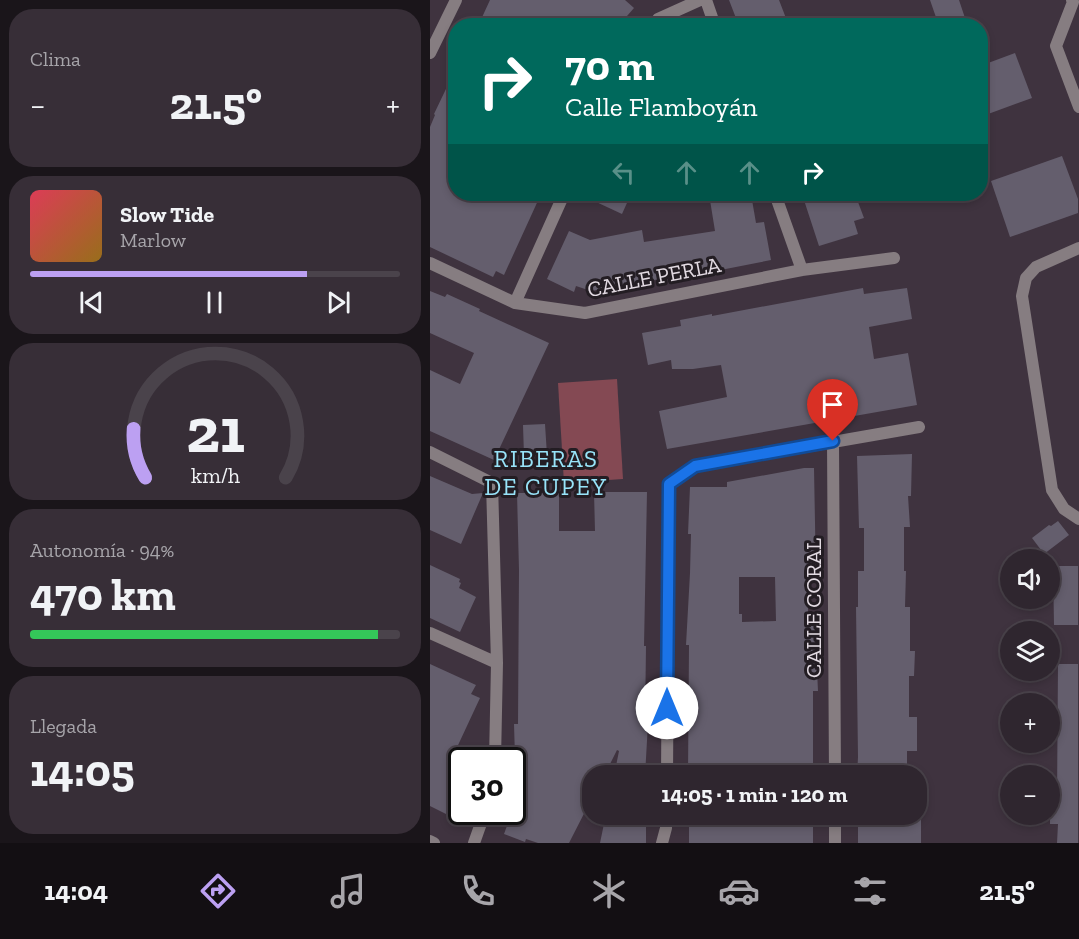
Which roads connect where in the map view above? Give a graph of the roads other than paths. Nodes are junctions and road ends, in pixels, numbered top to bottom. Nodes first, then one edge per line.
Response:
1 (456, 0) edge
2 (700, 0) edge
3 (706, 0) edge
4 (1072, 0) edge
5 (660, 18) edge
6 (712, 18) edge
7 (430, 53) edge
8 (1078, 107) edge
9 (561, 201) edge
10 (777, 201) edge
11 (1078, 248) edge
12 (894, 258) dead end
13 (430, 263) edge
14 (802, 270) junction
15 (515, 303) junction
16 (919, 427) dead end
17 (833, 441) junction
18 (430, 452) edge
19 (1078, 519) edge
20 (430, 633) edge
21 (497, 663) junction
22 (495, 747) edge
23 (667, 765) edge
24 (835, 765) edge
25 (480, 825) edge
26 (666, 825) edge
27 (835, 825) edge
28 (474, 843) edge
29 (662, 843) edge
30 (835, 843) edge

1 - 7 street
2 - 5 street
3 - 6 street
4 - 8 street
9 - 15 street
10 - 14 street
11 - 19 street
12 - 14 street, CALLE PERLA
13 - 15 street, CALLE PERLA
14 - 15 street, CALLE PERLA
16 - 17 street
17 - 23 street
17 - 24 street, CALLE CORAL
18 - 21 street
20 - 21 street
21 - 22 street
25 - 28 street
26 - 29 street
27 - 30 street

